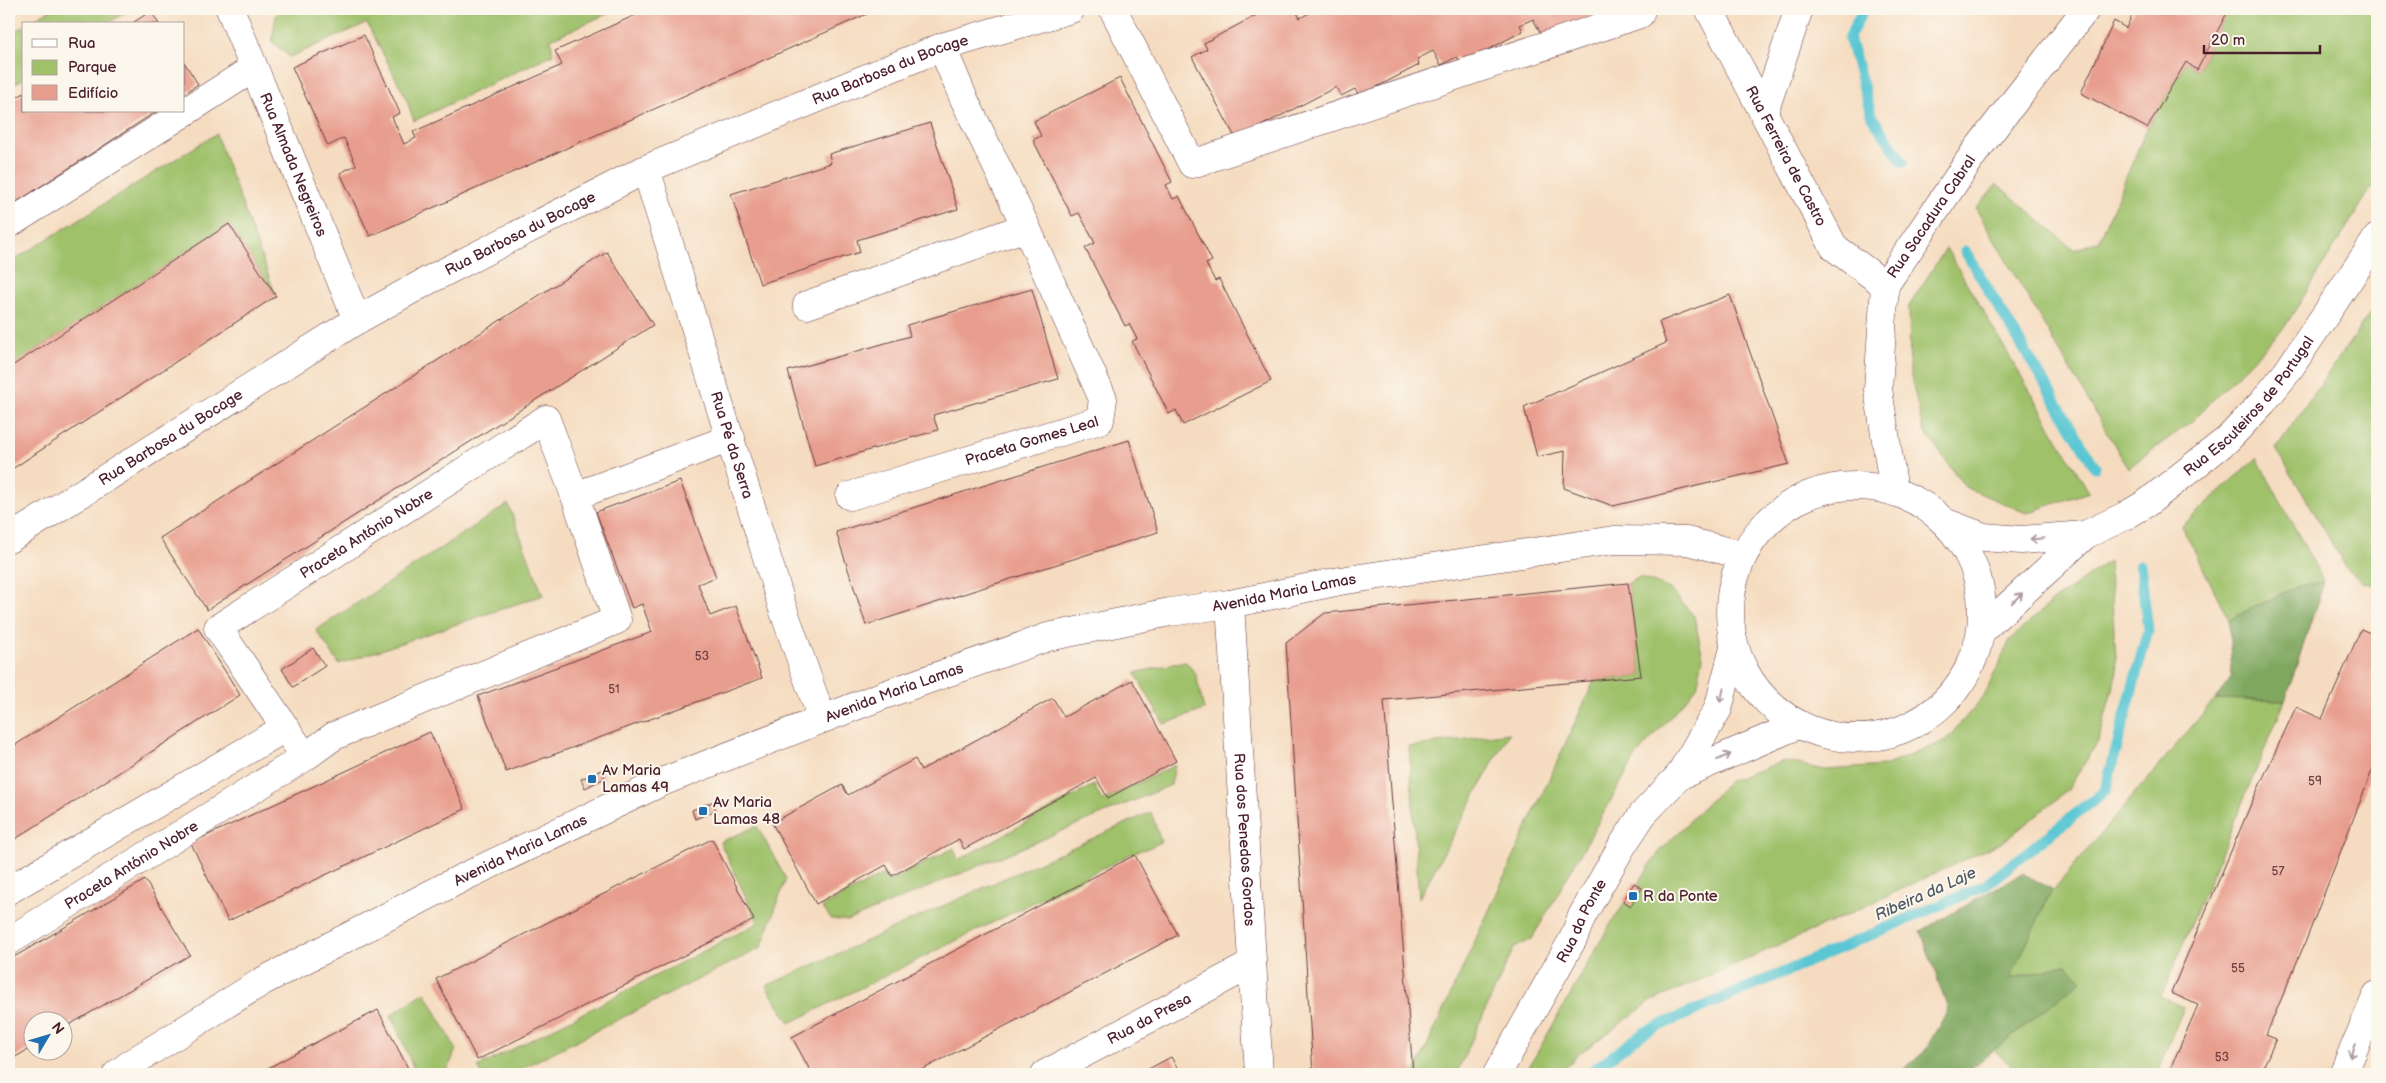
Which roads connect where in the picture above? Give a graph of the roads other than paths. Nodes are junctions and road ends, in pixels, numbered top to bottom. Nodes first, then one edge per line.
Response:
1 (230, 9) edge
2 (1071, 9) edge
3 (1113, 9) edge
4 (1709, 9) edge
5 (1799, 9) edge
6 (2086, 9) edge
7 (1640, 14) dead end
8 (942, 47) junction
9 (254, 68) junction
10 (185, 112) edge
11 (185, 112) edge
12 (1764, 112) junction
13 (646, 169) junction
14 (9, 224) edge
15 (1026, 227) junction
16 (2377, 238) edge
17 (1885, 285) junction
18 (808, 305) dead end
19 (357, 320) junction
20 (731, 438) junction
21 (1894, 491) junction
22 (576, 496) junction
23 (850, 496) dead end
24 (1947, 524) junction
25 (2086, 535) junction
26 (9, 539) edge
27 (1742, 555) junction
28 (1230, 604) junction
29 (1981, 631) junction
30 (1734, 648) junction
31 (822, 719) junction
32 (1798, 725) junction
33 (285, 728) junction
34 (305, 757) junction
35 (1679, 776) junction
36 (9, 890) edge
37 (9, 941) edge
38 (1252, 964) junction
39 (2377, 995) edge
40 (117, 1074) edge
41 (1045, 1074) edge
42 (1259, 1074) edge
43 (1497, 1074) edge
44 (2343, 1074) edge

1 - 9 street, Rua Almada Negreiros
2 - 8 street, Rua Barbosa du Bocage
3 - 7 street
4 - 12 street, Rua Ferreira de Castro
5 - 12 street
6 - 17 street, Rua Sacadura Cabral
8 - 13 street, Rua Barbosa du Bocage
8 - 15 street, Praceta Gomes Leal
9 - 11 street
9 - 19 street, Rua Almada Negreiros
10 - 14 street
12 - 17 street, Rua Ferreira de Castro
13 - 19 street, Rua Barbosa du Bocage
13 - 20 street, Rua Pé da Serra
15 - 18 street
15 - 23 street, Praceta Gomes Leal
16 - 25 street, Rua Escuteiros de Portugal
17 - 21 street, Rua Sacadura Cabral
19 - 26 street, Rua Barbosa du Bocage
20 - 22 street
20 - 31 street, Rua Pé da Serra
21 - 24 street
21 - 27 street
22 - 33 street, Praceta António Nobre
22 - 34 street, Praceta António Nobre
25 -> 24 street, Rua Escuteiros de Portugal
24 - 29 street
29 -> 25 street, Rua Escuteiros de Portugal
27 - 28 street, Avenida Maria Lamas
27 - 30 street
28 - 31 street, Avenida Maria Lamas
28 - 38 street, Rua dos Penedos Gordos
29 - 32 street
30 - 32 street
30 -> 35 street
31 - 40 street, Avenida Maria Lamas
35 -> 32 street
33 - 34 street, Praceta António Nobre
33 - 36 street
34 - 37 street, Praceta António Nobre
35 - 43 street, Rua da Ponte
38 - 41 street, Rua da Presa
38 - 42 street, Rua dos Penedos Gordos
39 -> 44 street

